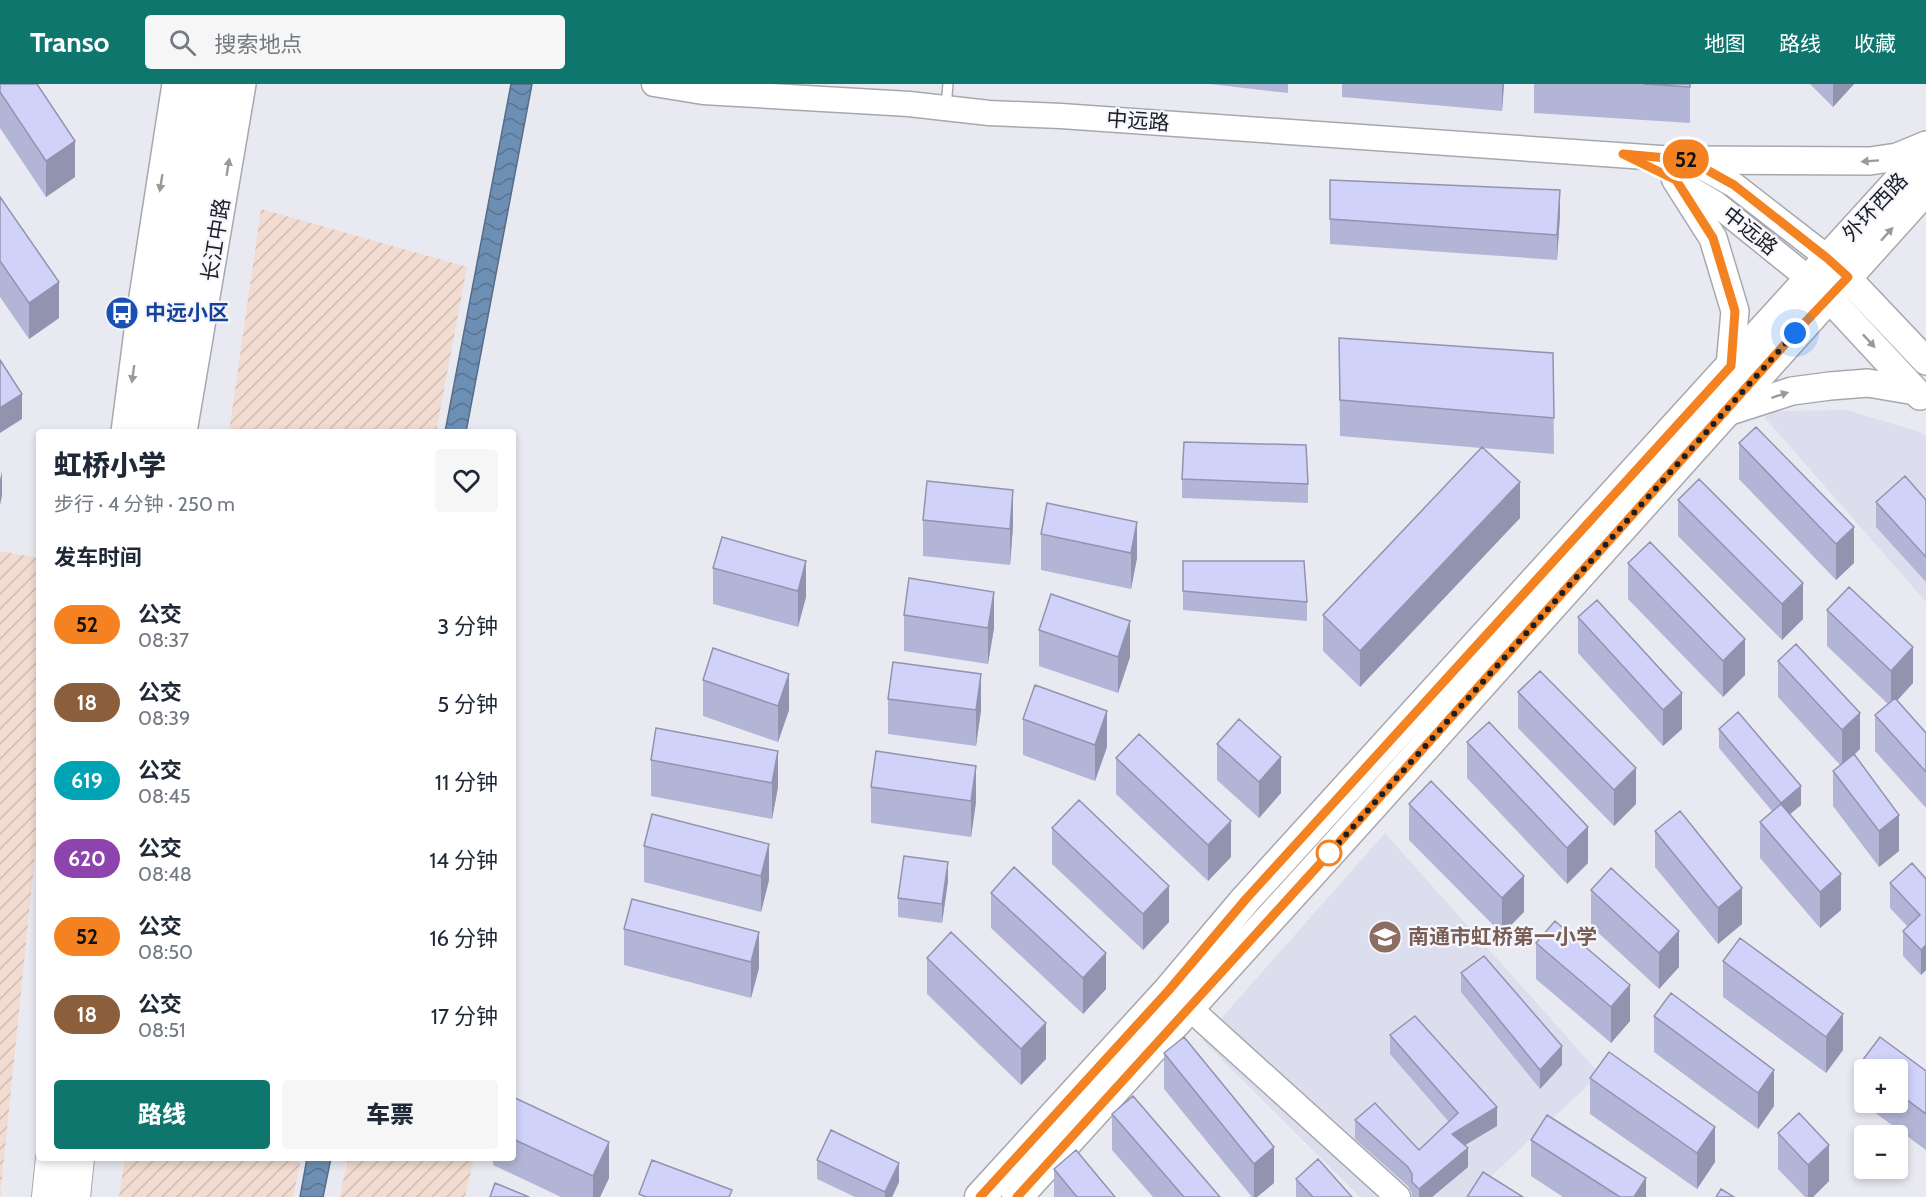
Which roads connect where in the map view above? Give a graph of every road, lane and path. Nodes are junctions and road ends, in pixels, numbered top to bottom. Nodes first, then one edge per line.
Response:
1 (176, 84) edge
2 (196, 84) edge
3 (220, 84) edge
4 (242, 84) edge
5 (654, 84) edge
6 (948, 84) edge
7 (945, 109) junction
8 (1926, 145) edge
9 (1926, 152) edge
10 (1682, 170) junction
11 (1926, 189) edge
12 (1828, 278) junction
13 (1926, 361) edge
14 (1731, 366) junction
15 (1921, 397) edge
16 (1724, 412) junction
17 (125, 429) edge
18 (143, 429) edge
19 (167, 429) edge
20 (184, 429) edge
21 (1178, 998) junction
22 (38, 1161) edge
23 (52, 1161) edge
24 (78, 1161) edge
25 (92, 1161) edge
26 (34, 1197) edge
27 (48, 1197) edge
28 (74, 1197) edge
29 (88, 1197) edge
30 (980, 1197) edge
31 (1017, 1197) edge
32 (1398, 1197) edge

1 -> 17 main road
2 - 18 highway, 长江中路
3 - 19 highway, 长江中路
20 -> 4 main road, 长江中路
5 - 7 street, 中远路
6 - 7 lane
7 - 10 street, 中远路
8 -> 10 main road
9 - 12 main road, 外环西路
10 - 12 street, 中远路
10 - 14 main road
12 -> 11 main road, 外环西路
12 - 13 main road
12 - 14 main road, 外环西路
12 -> 15 main road
12 - 16 main road, 外环西路
14 - 21 main road, 外环西路
16 -> 15 main road
16 - 21 main road, 外环西路
21 - 30 main road, 外环西路
21 - 31 main road, 外环西路
21 - 32 street
22 - 26 main road
23 - 27 highway
24 - 28 highway
25 - 29 main road

